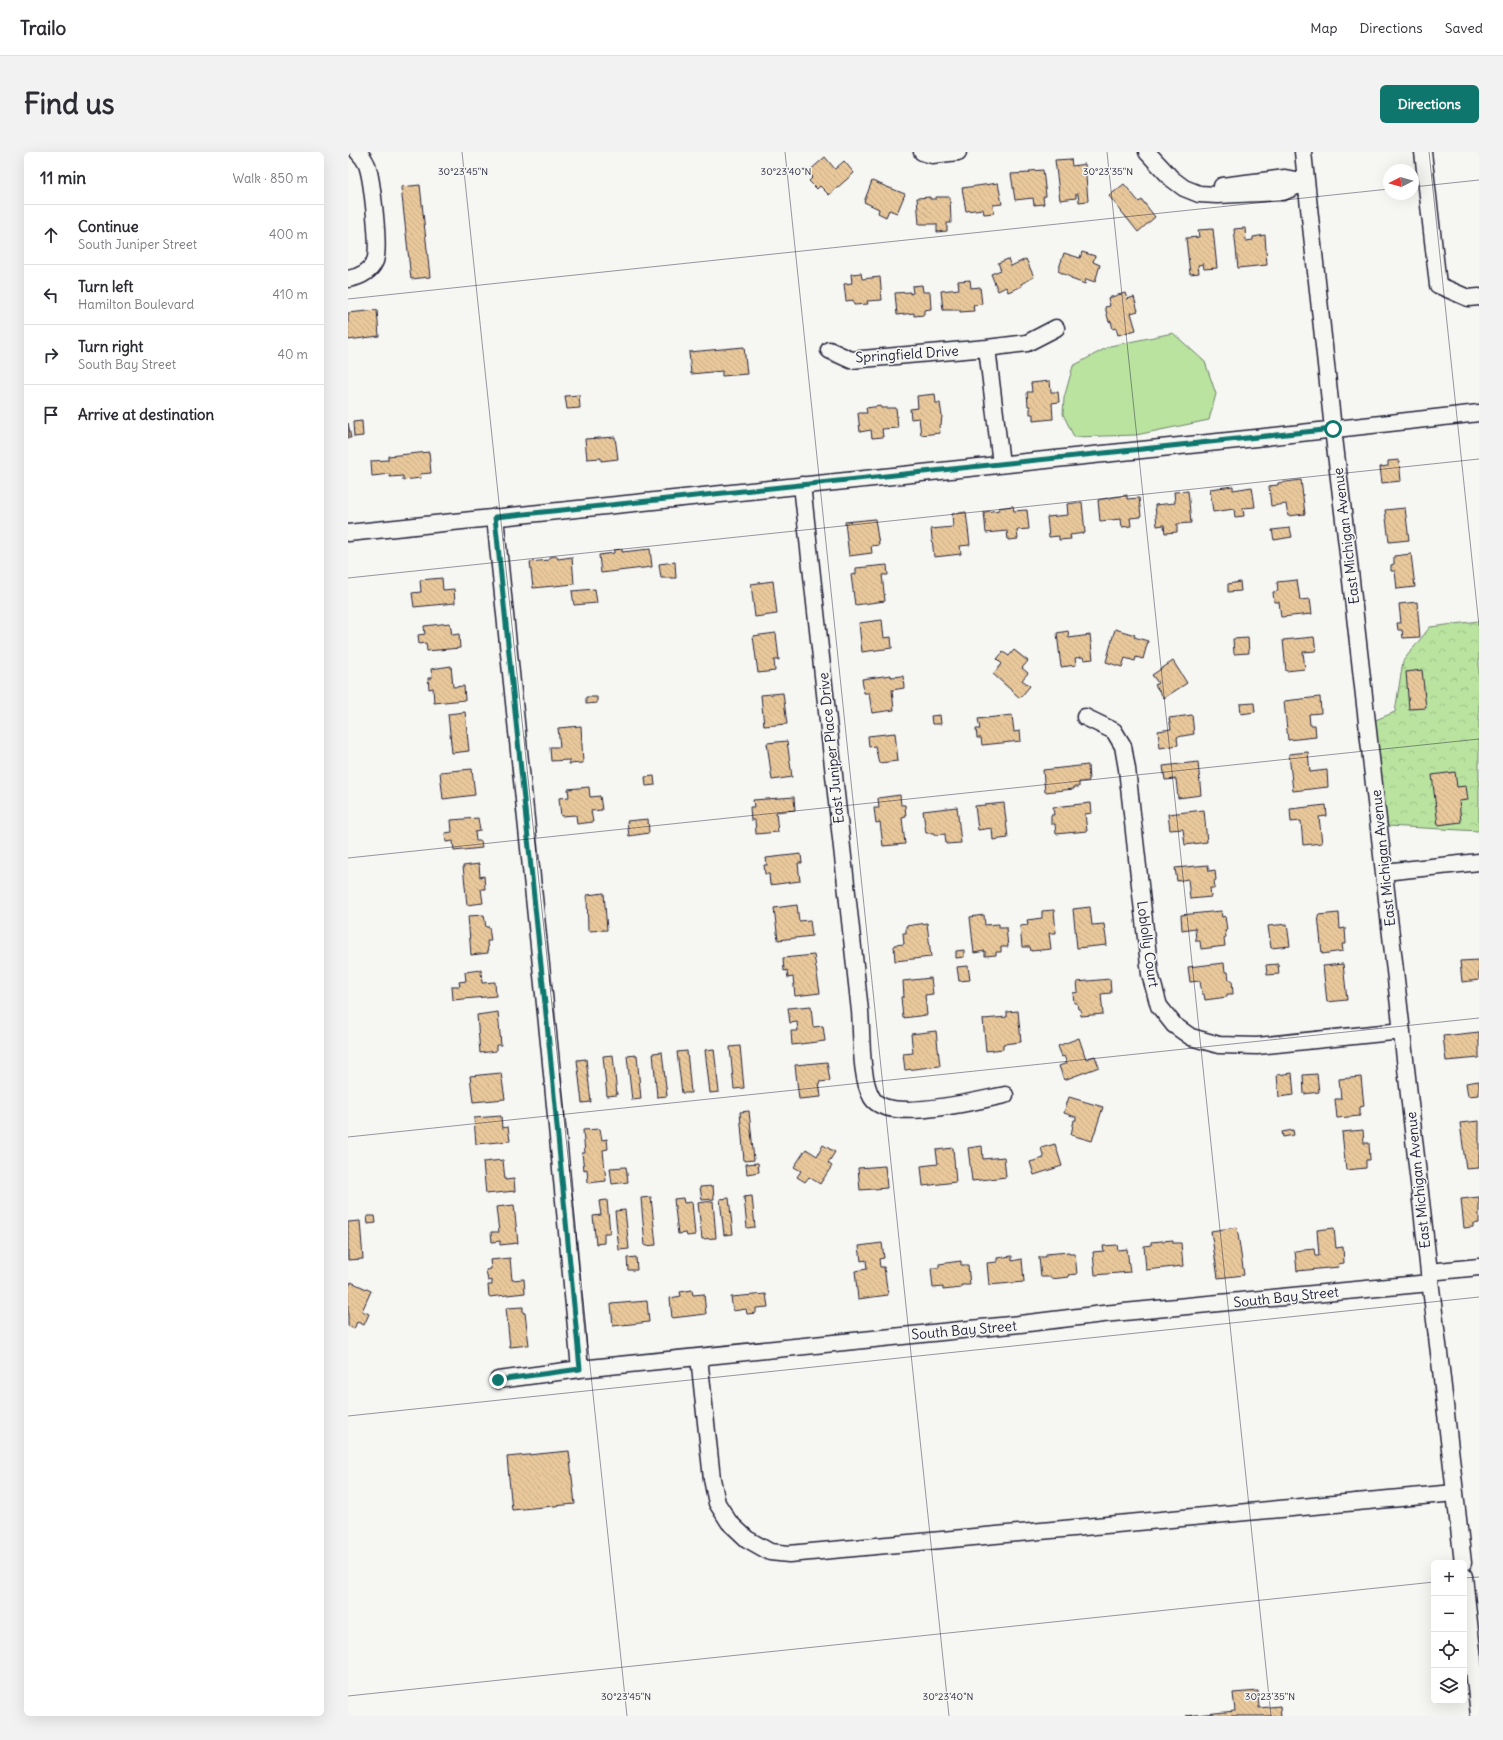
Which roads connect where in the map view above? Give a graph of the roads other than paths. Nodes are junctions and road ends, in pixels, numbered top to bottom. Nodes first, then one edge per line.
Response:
1 (358, 152) edge
2 (922, 152) edge
3 (958, 152) edge
4 (1147, 152) edge
5 (1161, 152) edge
6 (1303, 152) edge
7 (1423, 152) edge
8 (1306, 182) junction
9 (348, 279) edge
10 (1479, 296) edge
11 (1056, 328) dead end
12 (987, 348) junction
13 (829, 350) dead end
14 (1479, 413) edge
15 (1333, 429) junction
16 (1001, 464) junction
17 (802, 485) junction
18 (495, 517) junction
19 (348, 533) edge
20 (1085, 717) dead end
21 (1479, 862) edge
22 (1384, 872) junction
23 (1402, 1031) junction
24 (1005, 1095) dead end
25 (1479, 1267) edge
26 (1429, 1278) junction
27 (699, 1357) junction
28 (580, 1369) junction
29 (498, 1380) dead end
30 (1455, 1493) junction
31 (1463, 1560) edge
32 (1466, 1596) edge
33 (1479, 1716) edge

1 - 9 street
2 - 3 street
4 - 8 street
5 - 8 street
6 - 8 street, East Michigan Avenue
7 - 10 street
8 - 15 street, East Michigan Avenue
11 - 12 street, Springfield Drive
12 - 13 street, Springfield Drive
12 - 16 street
14 - 15 street
15 - 16 street
15 - 22 street, East Michigan Avenue
16 - 17 street
17 - 18 street
17 - 24 street, East Juniper Place Drive
18 - 19 street
18 - 28 street
20 - 23 street, Loblolly Court
21 - 22 street
22 - 23 street, East Michigan Avenue
23 - 26 street, East Michigan Avenue
25 - 26 street, South Bay Street
26 - 27 street, South Bay Street
26 - 30 street, East Michigan Avenue
27 - 28 street, South Bay Street
27 - 30 street
28 - 29 street, South Bay Street
30 - 31 street, East Michigan Avenue
32 - 33 street

